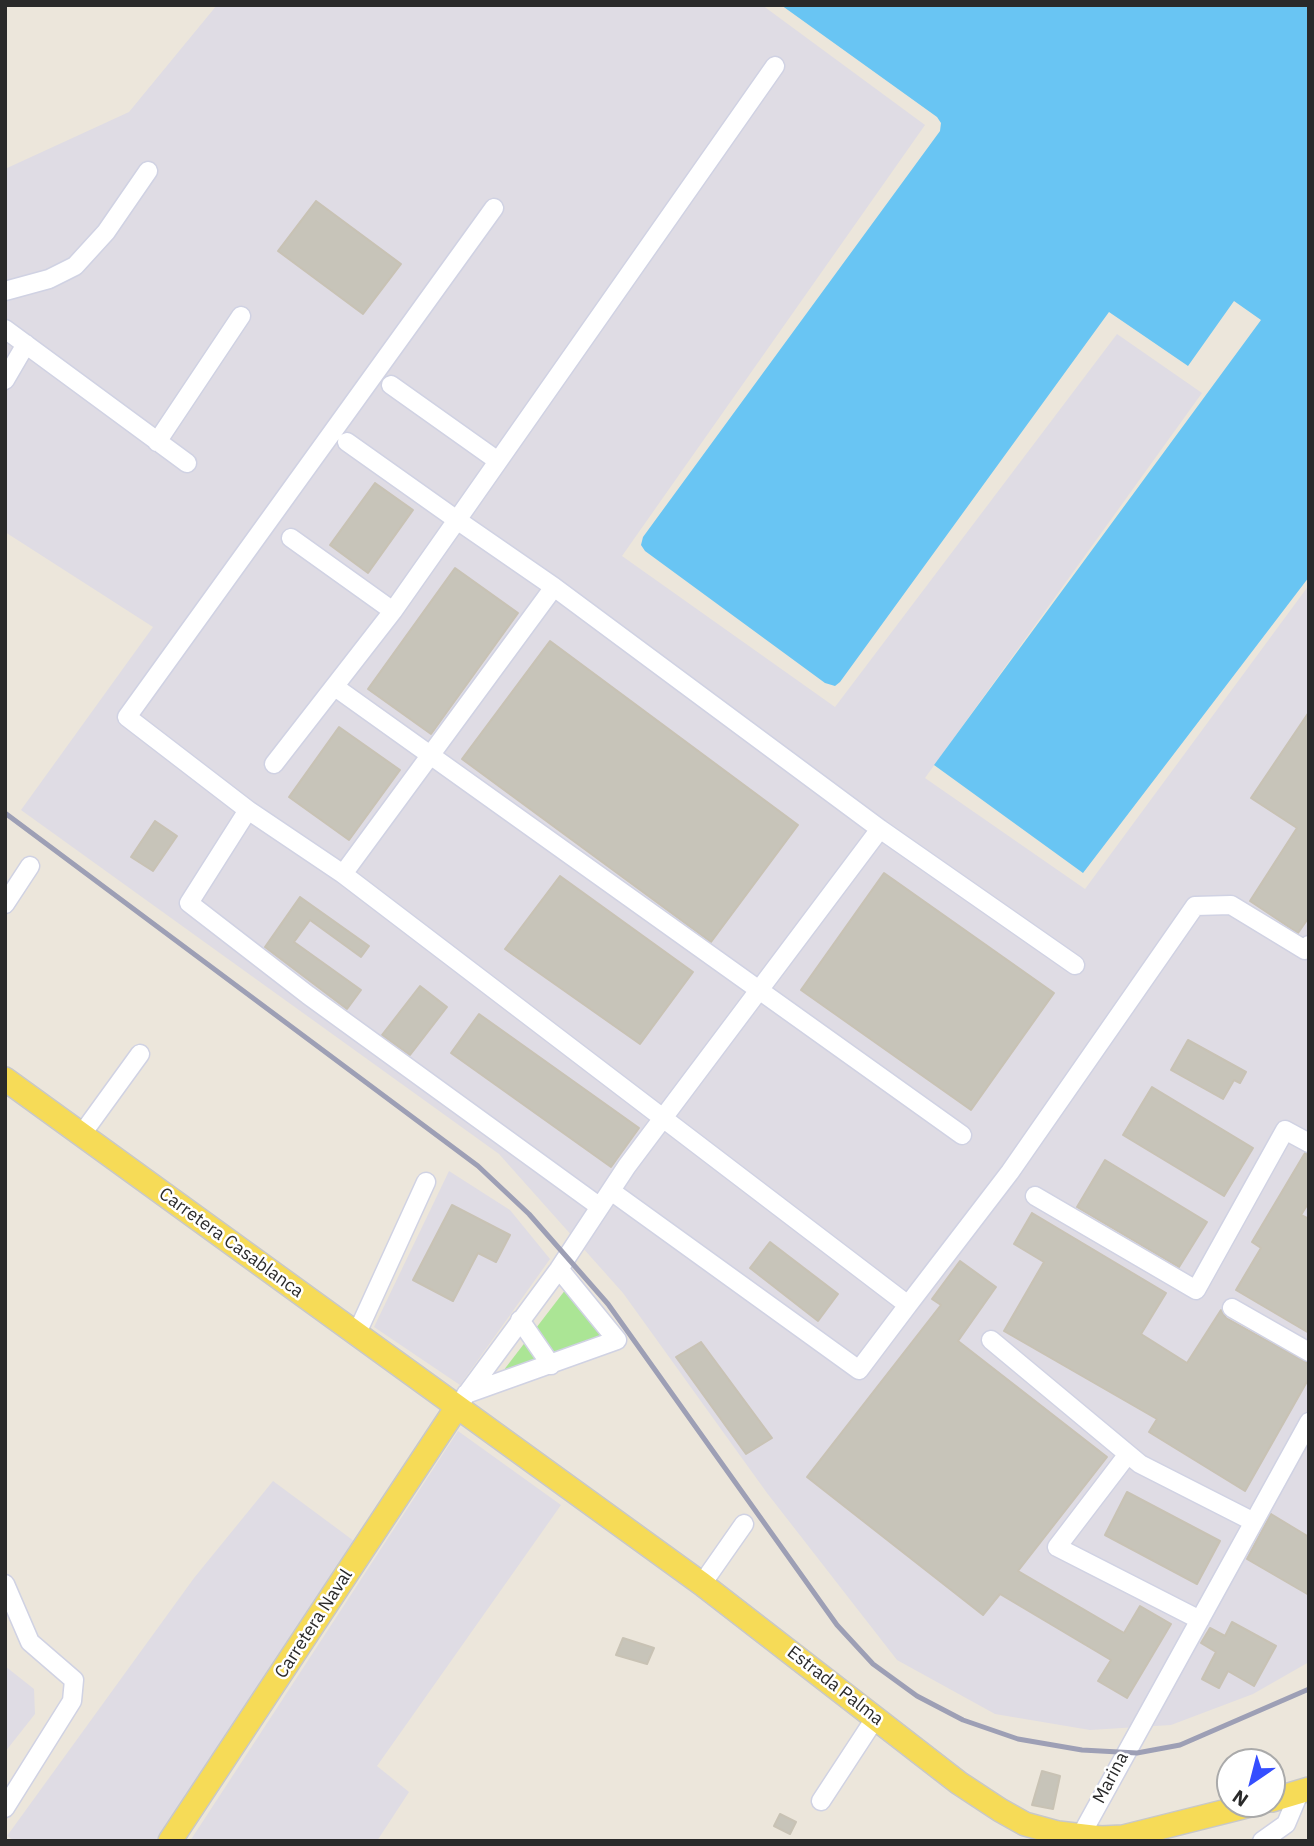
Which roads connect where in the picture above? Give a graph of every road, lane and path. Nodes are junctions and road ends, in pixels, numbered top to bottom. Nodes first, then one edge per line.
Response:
1 (775, 66) dead end
2 (148, 171) dead end
3 (494, 208) dead end
4 (5, 291) edge
5 (241, 316) dead end
6 (5, 329) edge
7 (26, 344) junction
8 (5, 380) edge
9 (391, 385) dead end
10 (157, 442) junction
11 (348, 442) dead end
12 (498, 461) junction
13 (187, 463) dead end
14 (457, 520) junction
15 (291, 538) dead end
16 (554, 587) junction
17 (393, 611) junction
18 (335, 687) junction
19 (432, 756) junction
20 (274, 764) dead end
21 (248, 810) junction
22 (880, 829) junction
23 (30, 866) dead end
24 (343, 874) junction
25 (5, 904) edge
26 (1309, 945) edge
27 (1075, 965) dead end
28 (759, 988) junction
29 (140, 1055) dead end
30 (5, 1079) edge
31 (664, 1118) junction
32 (82, 1134) junction
33 (962, 1135) dead end
34 (1309, 1143) edge
35 (426, 1182) dead end
36 (611, 1191) junction
37 (1035, 1196) dead end
38 (600, 1207) junction
39 (559, 1269) junction
40 (908, 1305) junction
41 (1232, 1308) dead end
42 (520, 1320) junction
43 (356, 1333) junction
44 (991, 1340) dead end
45 (1309, 1352) edge
46 (551, 1365) junction
47 (461, 1401) junction
48 (1309, 1423) edge
49 (1128, 1454) junction
50 (1254, 1522) junction
51 (744, 1524) dead end
52 (5, 1584) edge
53 (702, 1584) junction
54 (1200, 1620) junction
55 (876, 1717) junction
56 (1305, 1790) edge
57 (1286, 1796) edge
58 (821, 1801) dead end
59 (5, 1808) edge
60 (1216, 1814) edge
61 (1080, 1837) junction
62 (170, 1841) edge
63 (1262, 1841) edge

1 - 12 street
2 - 4 street
3 - 21 street
5 - 10 street
6 - 7 street
7 - 8 street
7 - 10 street
9 - 12 street
10 - 13 street
11 - 14 street
12 - 14 street
14 - 16 street
14 - 17 street
15 - 17 street
16 - 19 street
16 - 22 street
17 - 18 street
18 - 19 street
18 - 20 street
19 - 24 street
19 - 28 street
21 - 24 street
21 - 38 street
22 - 27 street
22 - 28 street
23 - 25 street
24 - 31 street
26 - 40 street
28 - 31 street
28 - 33 street
29 - 32 street
30 - 32 main road, Carretera Casablanca
31 - 36 street
31 - 40 street
32 - 43 main road, Carretera Casablanca
34 - 37 street
35 - 43 street
36 - 38 street
36 - 40 street
38 - 39 street
39 - 42 street
39 - 46 street
41 - 45 street
42 - 46 street
42 - 47 street
43 - 47 main road, Carretera Casablanca
44 - 49 street
46 - 47 street
47 - 53 main road, Estrada Palma
47 - 62 main road, Carretera Naval
48 - 50 street, Marina
49 - 50 street
49 - 54 street
50 - 54 street, Marina
51 - 53 street
52 - 59 street
53 - 55 main road, Estrada Palma
54 - 61 street, Marina
55 - 58 street
55 - 61 main road, Estrada Palma
56 - 57 main road
56 - 63 street
60 - 61 main road, Estrada Palma

